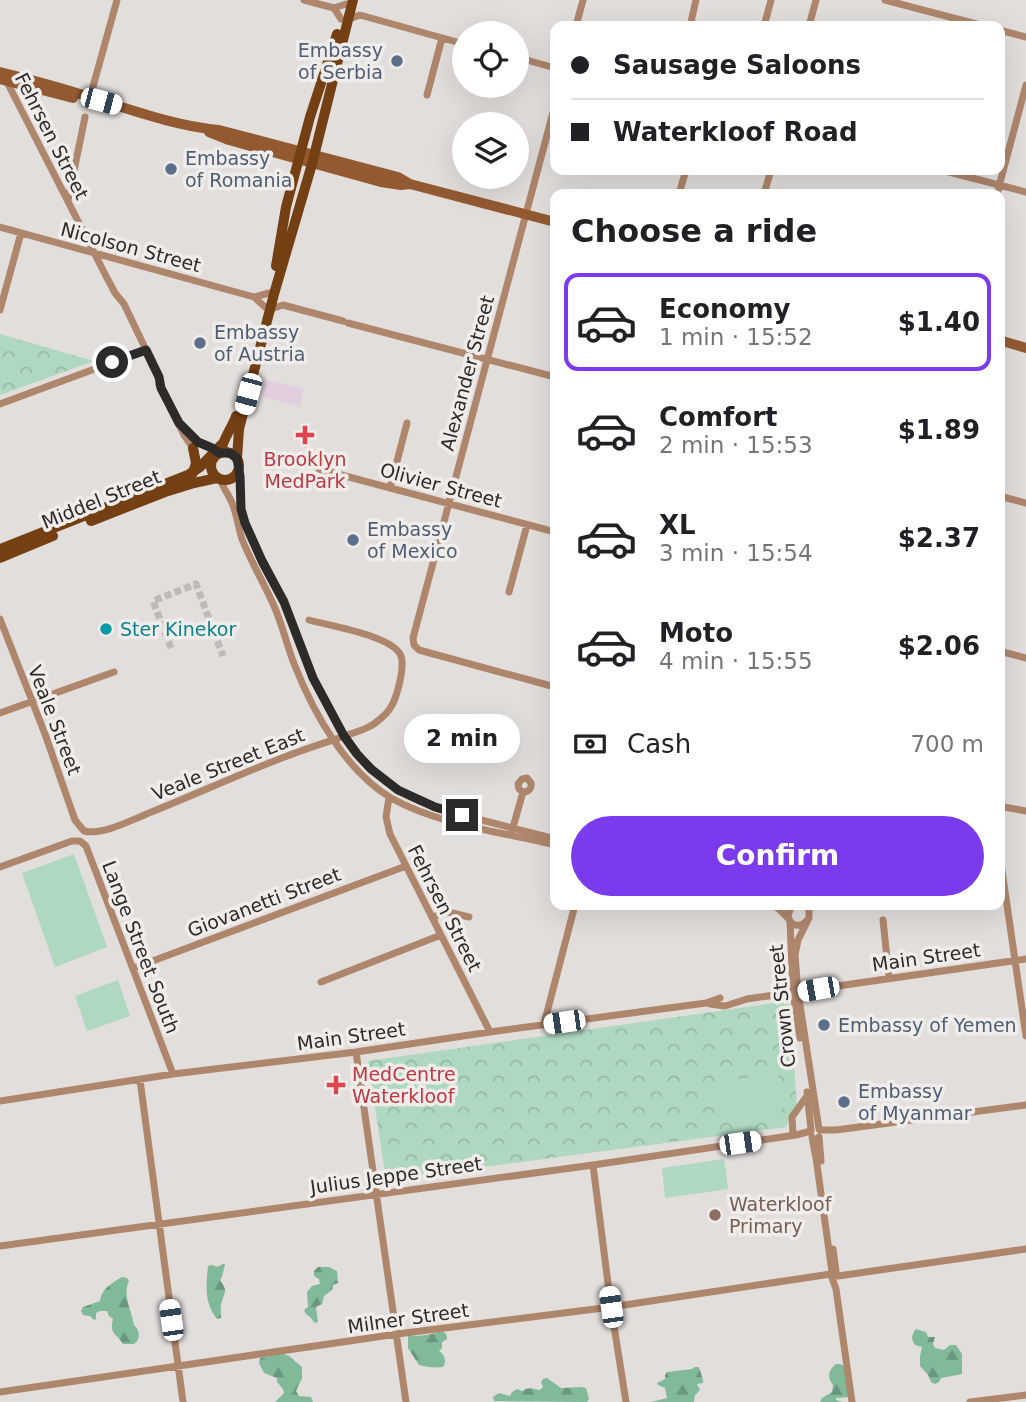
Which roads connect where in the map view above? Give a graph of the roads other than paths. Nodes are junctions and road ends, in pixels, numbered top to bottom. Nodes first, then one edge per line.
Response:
1 (117, 0) edge
2 (304, 0) edge
3 (583, 0) edge
4 (696, 0) edge
5 (771, 0) edge
6 (816, 0) edge
7 (885, 0) edge
8 (350, 1) edge
9 (334, 8) junction
10 (360, 15) junction
11 (345, 19) junction
12 (577, 21) edge
13 (691, 21) edge
14 (765, 21) edge
15 (810, 21) edge
16 (965, 21) edge
17 (1005, 32) edge
18 (1026, 37) edge
19 (442, 38) junction
20 (452, 41) edge
21 (529, 61) edge
22 (550, 67) edge
23 (2, 74) edge
24 (1026, 85) edge
25 (427, 95) dead end
26 (89, 99) junction
27 (85, 117) dead end
28 (550, 125) edge
29 (306, 157) junction
30 (1005, 163) edge
31 (960, 175) edge
32 (1002, 175) edge
33 (999, 185) junction
34 (998, 189) edge
35 (1026, 192) edge
36 (68, 201) junction
37 (526, 214) junction
38 (550, 221) edge
39 (0, 227) edge
40 (21, 233) junction
41 (94, 253) junction
42 (272, 293) junction
43 (254, 297) junction
44 (284, 306) junction
45 (268, 308) junction
46 (0, 310) edge
47 (1005, 342) edge
48 (1026, 348) edge
49 (144, 351) junction
50 (487, 359) junction
51 (550, 376) edge
52 (0, 404) edge
53 (179, 423) junction
54 (407, 423) dead end
55 (193, 448) junction
56 (214, 457) junction
57 (237, 458) junction
58 (319, 469) dead end
59 (239, 471) junction
60 (193, 473) junction
61 (218, 479) junction
62 (178, 480) junction
63 (390, 488) junction
64 (1005, 498) edge
65 (1026, 503) edge
66 (448, 504) junction
67 (527, 525) junction
68 (550, 531) edge
69 (0, 549) edge
70 (0, 558) edge
71 (262, 561) junction
72 (509, 592) dead end
73 (275, 607) junction
74 (0, 619) edge
75 (309, 620) dead end
76 (1005, 652) edge
77 (1026, 658) edge
78 (114, 672) dead end
79 (550, 686) edge
80 (32, 701) junction
81 (0, 713) edge
82 (344, 736) junction
83 (333, 740) junction
84 (523, 792) dead end
85 (389, 797) junction
86 (1005, 807) edge
87 (1026, 811) edge
88 (479, 823) junction
89 (84, 831) joint
90 (512, 831) junction
91 (550, 838) edge
92 (550, 843) edge
93 (406, 866) junction
94 (0, 867) edge
95 (1005, 907) edge
96 (574, 910) edge
97 (778, 910) edge
98 (789, 910) edge
99 (810, 910) edge
100 (469, 917) dead end
101 (433, 918) junction
102 (789, 919) junction
103 (883, 920) dead end
104 (807, 922) junction
105 (442, 935) junction
106 (1026, 959) edge
107 (1015, 960) junction
108 (134, 968) junction
109 (889, 978) junction
110 (321, 982) dead end
111 (796, 993) junction
112 (544, 1024) junction
113 (490, 1032) junction
114 (1026, 1036) edge
115 (356, 1052) junction
116 (173, 1074) junction
117 (140, 1080) junction
118 (810, 1093) junction
119 (0, 1101) edge
120 (1026, 1104) edge
121 (815, 1133) junction
122 (794, 1135) junction
123 (593, 1165) junction
124 (376, 1194) junction
125 (158, 1224) junction
126 (0, 1246) edge
127 (1026, 1249) edge
128 (835, 1275) junction
129 (611, 1307) junction
130 (397, 1335) junction
131 (178, 1367) junction
132 (0, 1392) edge
133 (1026, 1395) edge
134 (183, 1402) edge
135 (406, 1402) edge
136 (626, 1402) edge
137 (852, 1402) edge
138 (970, 1402) edge

1 - 26 street
2 - 9 street
3 - 12 street
4 - 13 street
5 - 14 street
6 - 15 street
7 - 16 street
8 - 9 street
8 - 10 street
8 - 11 main road
9 - 11 street
10 - 11 street
10 - 19 street
11 - 29 main road
11 - 29 main road
17 - 18 street
19 - 20 street
19 - 25 street
21 - 22 street
23 - 26 main road
23 - 36 street, Fehrsen Street
24 - 30 street
26 - 29 main road
27 - 36 street
28 - 37 street, Alexander Street
29 - 37 main road
29 - 42 main road
31 - 33 street
32 - 33 street
33 - 34 street
33 - 35 street
36 - 41 street, Fehrsen Street
37 - 38 main road
37 - 50 street, Alexander Street
39 - 40 street, Nicolson Street
40 - 41 street, Nicolson Street
40 - 46 street
41 - 43 street, Nicolson Street
41 - 49 street, Fehrsen Street
42 - 43 street
42 - 44 street
42 - 45 main road
43 - 45 street, Nicolson Street
44 - 45 street
44 - 50 street
45 - 56 main road
45 - 57 main road
47 - 48 main road
49 - 52 street
49 - 53 street, Fehrsen Street
50 - 51 street
50 - 66 street, Alexander Street
53 - 55 street, Fehrsen Street
53 - 56 street, Fehrsen Street
54 - 63 street
55 - 56 street, Fehrsen Street
55 - 60 main road
56 - 57 main road
56 - 60 main road, Middel Street
56 - 61 main road
56 - 62 main road, Middel Street
57 - 59 main road
58 - 63 street, Olivier Street
59 - 61 main road
59 - 71 street
60 - 62 main road, Middel Street
61 - 70 main road, Middel Street
61 - 73 street
62 - 69 main road, Middel Street
63 - 66 street, Olivier Street
64 - 65 street
66 - 67 street, Olivier Street
66 - 79 street, Alexander Street
67 - 68 street, Olivier Street
67 - 72 street
71 - 73 street
71 - 82 street
73 - 83 street
74 - 80 street, Veale Street
75 - 82 street, Veale Street East
76 - 77 street
78 - 80 street
80 - 81 street
80 - 89 street, Veale Street
82 - 83 street, Veale Street East
82 - 88 street
83 - 85 street
83 - 89 street, Veale Street East
84 - 90 street
85 - 88 street
85 - 93 street, Fehrsen Street
86 - 87 street
88 - 90 street
90 - 91 street
90 - 92 street
93 - 101 street, Fehrsen Street
93 - 108 street, Giovanetti Street
94 - 108 street, Lange Street South
95 - 107 street
96 - 112 street
97 - 102 street
98 - 102 street
99 - 104 street, Crown Street
100 - 101 street
101 - 105 street, Fehrsen Street
102 - 104 street
102 - 111 street, Crown Street
103 - 109 street
104 - 111 street, Crown Street
105 - 110 street
105 - 113 street, Fehrsen Street
106 - 107 street, Main Street
107 - 109 street, Main Street
107 - 114 street
108 - 116 street, Lange Street South
109 - 111 street, Main Street
111 - 112 street, Main Street
111 - 118 street, Crown Street
112 - 113 street, Main Street
113 - 115 street, Main Street
115 - 116 street, Main Street
115 - 124 street
116 - 117 street, Main Street
117 - 119 street, Main Street
117 - 125 street
118 - 121 street, Crown Street
118 - 122 street
120 - 121 street, Julius Jeppe Street
121 - 122 street, Julius Jeppe Street
121 - 128 street, Crown Street
122 - 123 street, Julius Jeppe Street
123 - 124 street, Julius Jeppe Street
123 - 129 street
124 - 125 street, Julius Jeppe Street
124 - 130 street
125 - 126 street, Julius Jeppe Street
125 - 131 street
127 - 128 street, Milner Street
128 - 129 street, Milner Street
128 - 137 street, Crown Street
129 - 130 street, Milner Street
129 - 136 street
130 - 131 street, Milner Street
130 - 135 street
131 - 132 street, Milner Street
131 - 134 street
133 - 138 street

